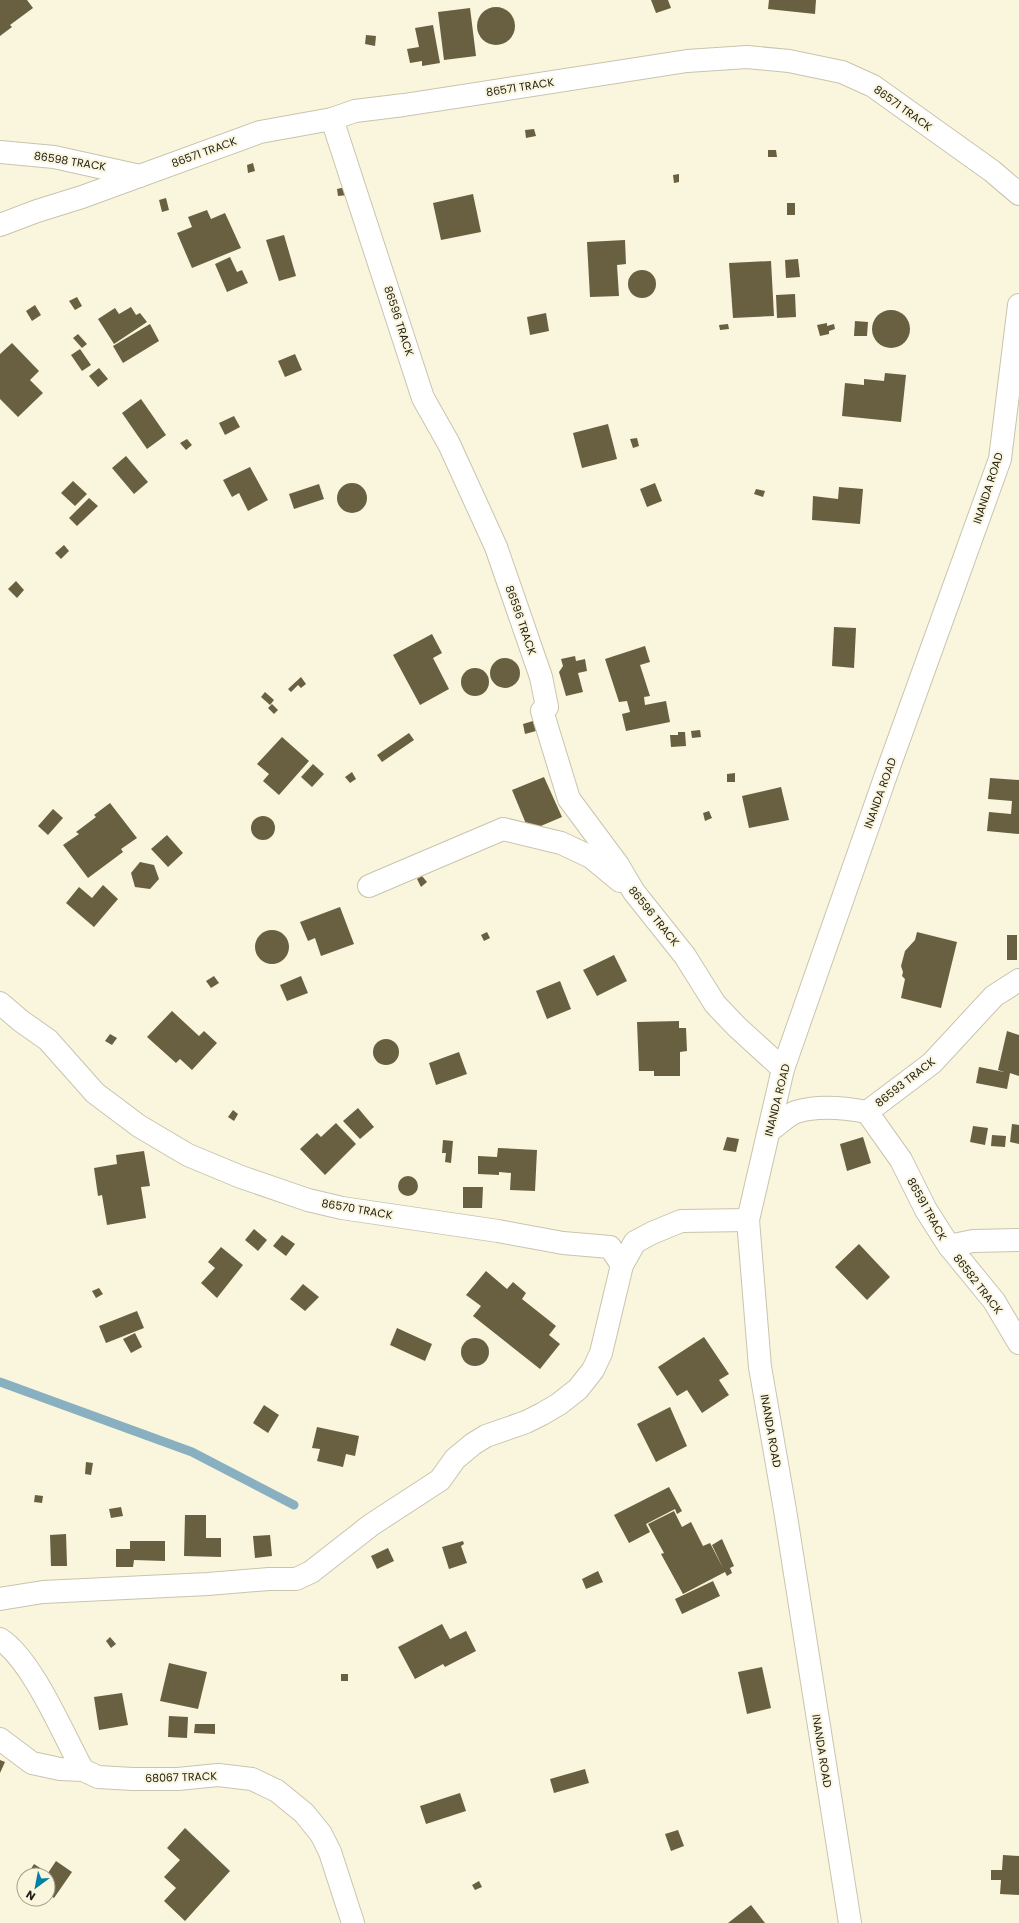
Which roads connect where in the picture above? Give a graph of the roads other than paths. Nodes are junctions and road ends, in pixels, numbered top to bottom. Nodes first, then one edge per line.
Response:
1 (332, 118) junction
2 (0, 152) edge
3 (140, 176) junction
4 (1019, 194) edge
5 (0, 225) edge
6 (1019, 305) edge
7 (1019, 431) edge
8 (1000, 459) junction
9 (369, 886) dead end
10 (634, 892) junction
11 (1019, 980) edge
12 (0, 1003) edge
13 (783, 1069) junction
14 (867, 1112) junction
15 (769, 1132) junction
16 (748, 1220) junction
17 (1019, 1240) edge
18 (949, 1246) junction
19 (622, 1265) junction
20 (1019, 1343) edge
21 (0, 1599) edge
22 (0, 1639) edge
23 (0, 1739) edge
24 (83, 1770) junction
25 (353, 1923) edge
26 (850, 1923) edge

1 - 3 street, 86571 TRACK
1 - 4 street, 86571 TRACK
1 - 10 street, 86596 TRACK
2 - 3 street, 86598 TRACK
3 - 5 street, 86571 TRACK
6 - 8 street, INANDA ROAD
7 - 8 street
8 - 13 street, INANDA ROAD
9 - 10 street
10 - 13 street, 86596 TRACK
11 - 14 street, 86593 TRACK
12 - 19 street, 86570 TRACK
13 - 15 street, INANDA ROAD
14 - 15 street, 86593 TRACK
14 - 18 street, 86591 TRACK
15 - 16 street, INANDA ROAD
16 - 19 street
16 - 26 street, INANDA ROAD
17 - 18 street, 86591 TRACK
18 - 20 street, 86582 TRACK
19 - 21 street
22 - 24 street
23 - 24 street, 68067 TRACK
24 - 25 street, 68067 TRACK

